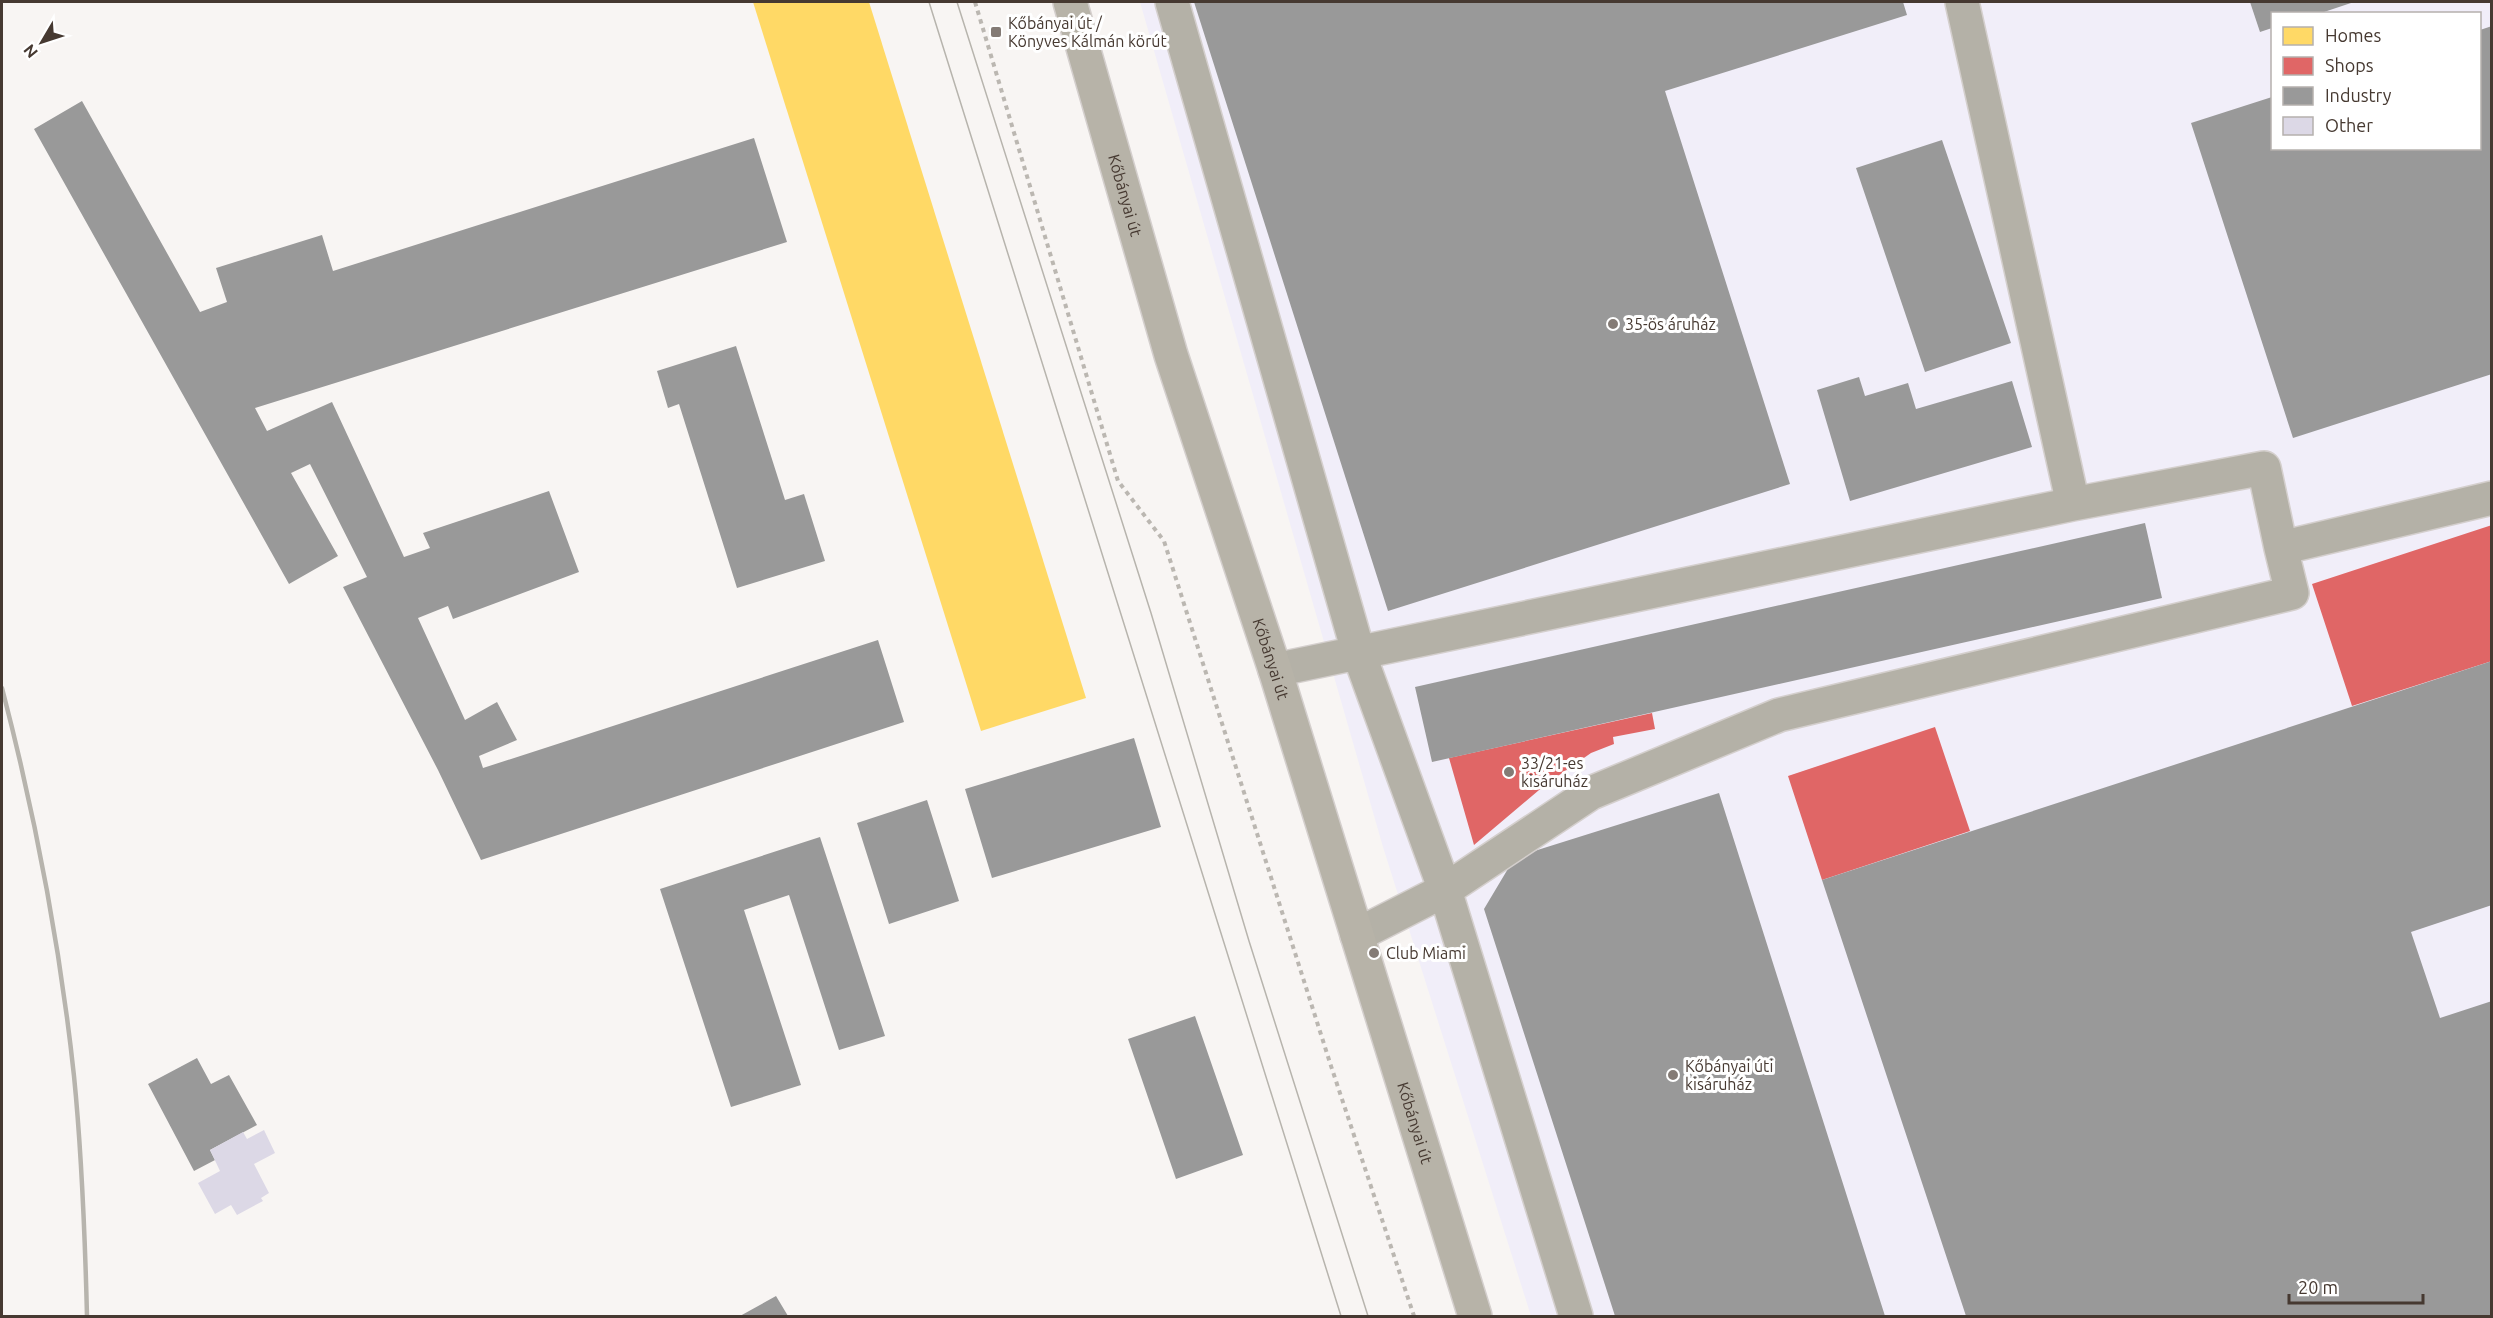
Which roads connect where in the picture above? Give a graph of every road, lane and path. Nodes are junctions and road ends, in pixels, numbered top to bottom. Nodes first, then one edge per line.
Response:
1 (975, 2) edge
2 (1070, 2) edge
3 (1172, 2) edge
4 (1962, 2) edge
5 (2492, 498) edge
6 (2073, 504) junction
7 (2281, 548) junction
8 (1358, 651) junction
9 (1275, 670) junction
10 (1445, 891) junction
11 (1357, 935) junction
12 (1414, 1317) edge
13 (1475, 1317) edge
14 (1576, 1317) edge

1 - 12 path
2 - 9 main road, Kőbányai út
3 - 8 lane
4 - 6 lane
5 - 7 lane
6 - 7 lane
6 - 8 lane
7 - 10 lane
8 - 9 lane
8 - 10 lane
9 - 11 main road, Kőbányai út
10 - 11 lane
10 - 14 lane
11 - 13 main road, Kőbányai út

